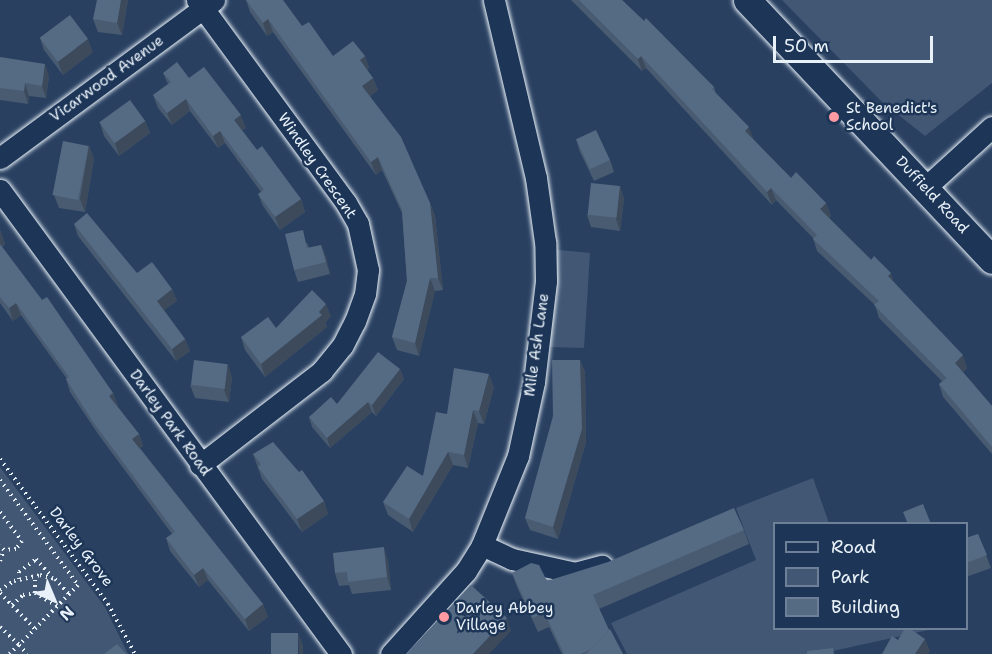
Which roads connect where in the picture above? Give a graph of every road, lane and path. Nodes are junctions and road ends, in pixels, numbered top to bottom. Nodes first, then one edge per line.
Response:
1 (494, 0) edge
2 (747, 0) edge
3 (205, 3) edge
4 (992, 127) edge
5 (0, 158) edge
6 (926, 187) junction
7 (0, 190) edge
8 (992, 260) edge
9 (0, 459) edge
10 (200, 465) junction
11 (1, 483) edge
12 (0, 512) edge
13 (482, 545) junction
14 (0, 546) edge
15 (4, 550) junction
16 (619, 560) edge
17 (0, 561) edge
18 (36, 575) junction
19 (19, 579) junction
20 (55, 579) junction
21 (0, 591) edge
22 (35, 593) junction
23 (69, 594) junction
24 (12, 605) junction
25 (57, 606) junction
26 (0, 627) edge
27 (35, 629) junction
28 (19, 645) junction
29 (9, 654) edge
30 (27, 654) edge
31 (135, 654) edge
32 (341, 654) edge
33 (391, 654) edge

1 - 13 street, Mile Ash Lane
2 - 6 main road, Duffield Road
3 - 5 street, Vicarwood Avenue
3 - 10 street, Windley Crescent
4 - 6 street
6 - 8 main road, Duffield Road
7 - 10 street, Darley Park Road
9 - 31 path, Darley Grove
10 - 32 street, Darley Park Road
11 - 23 path
12 - 15 path
13 - 16 street
13 - 33 street, Mile Ash Lane
14 - 15 path
15 - 17 path
18 - 19 path
18 - 20 path
18 - 22 path
19 - 20 path
19 - 21 path
20 - 23 path
21 - 24 path
22 - 24 path
22 - 25 path
23 - 25 path
24 - 27 path
25 - 27 path
26 - 28 path
27 - 28 path
28 - 29 path
28 - 30 path

